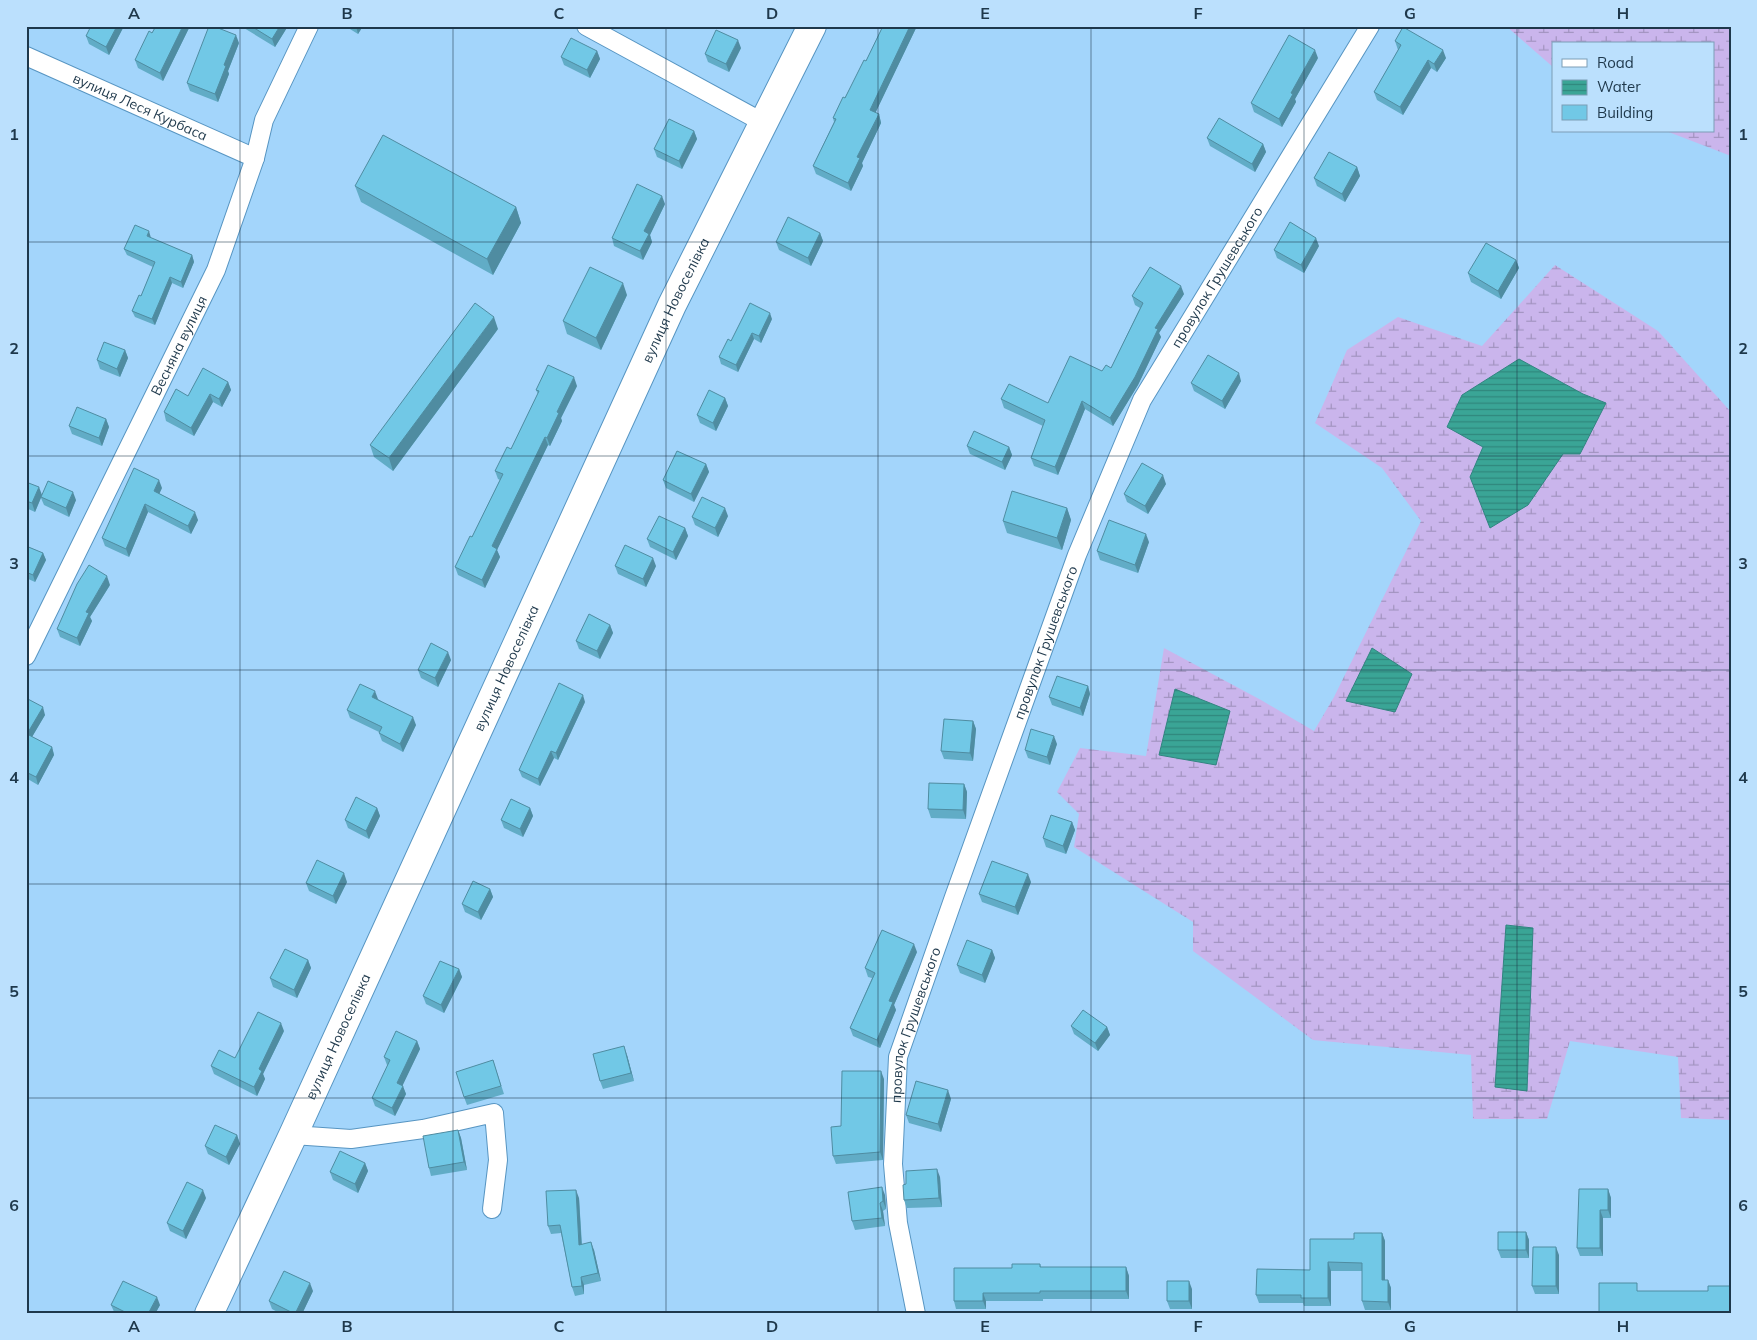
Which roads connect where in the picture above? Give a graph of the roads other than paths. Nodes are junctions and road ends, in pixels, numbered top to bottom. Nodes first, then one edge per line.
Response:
1 (309, 26) edge
2 (586, 26) edge
3 (812, 26) edge
4 (1370, 26) edge
5 (26, 56) edge
6 (764, 123) junction
7 (255, 158) junction
8 (26, 656) edge
9 (293, 1135) junction
10 (492, 1209) dead end
11 (209, 1314) edge
12 (916, 1314) edge

1 - 7 street, Весняна вулиця
2 - 6 street
3 - 6 main road, вулиця Новоселівка
4 - 12 street, провулок Грушевського
5 - 7 street, вулиця Леся Курбаса
6 - 9 main road, вулиця Новоселівка
7 - 8 street, Весняна вулиця
9 - 10 street
9 - 11 main road, вулиця Новоселівка

